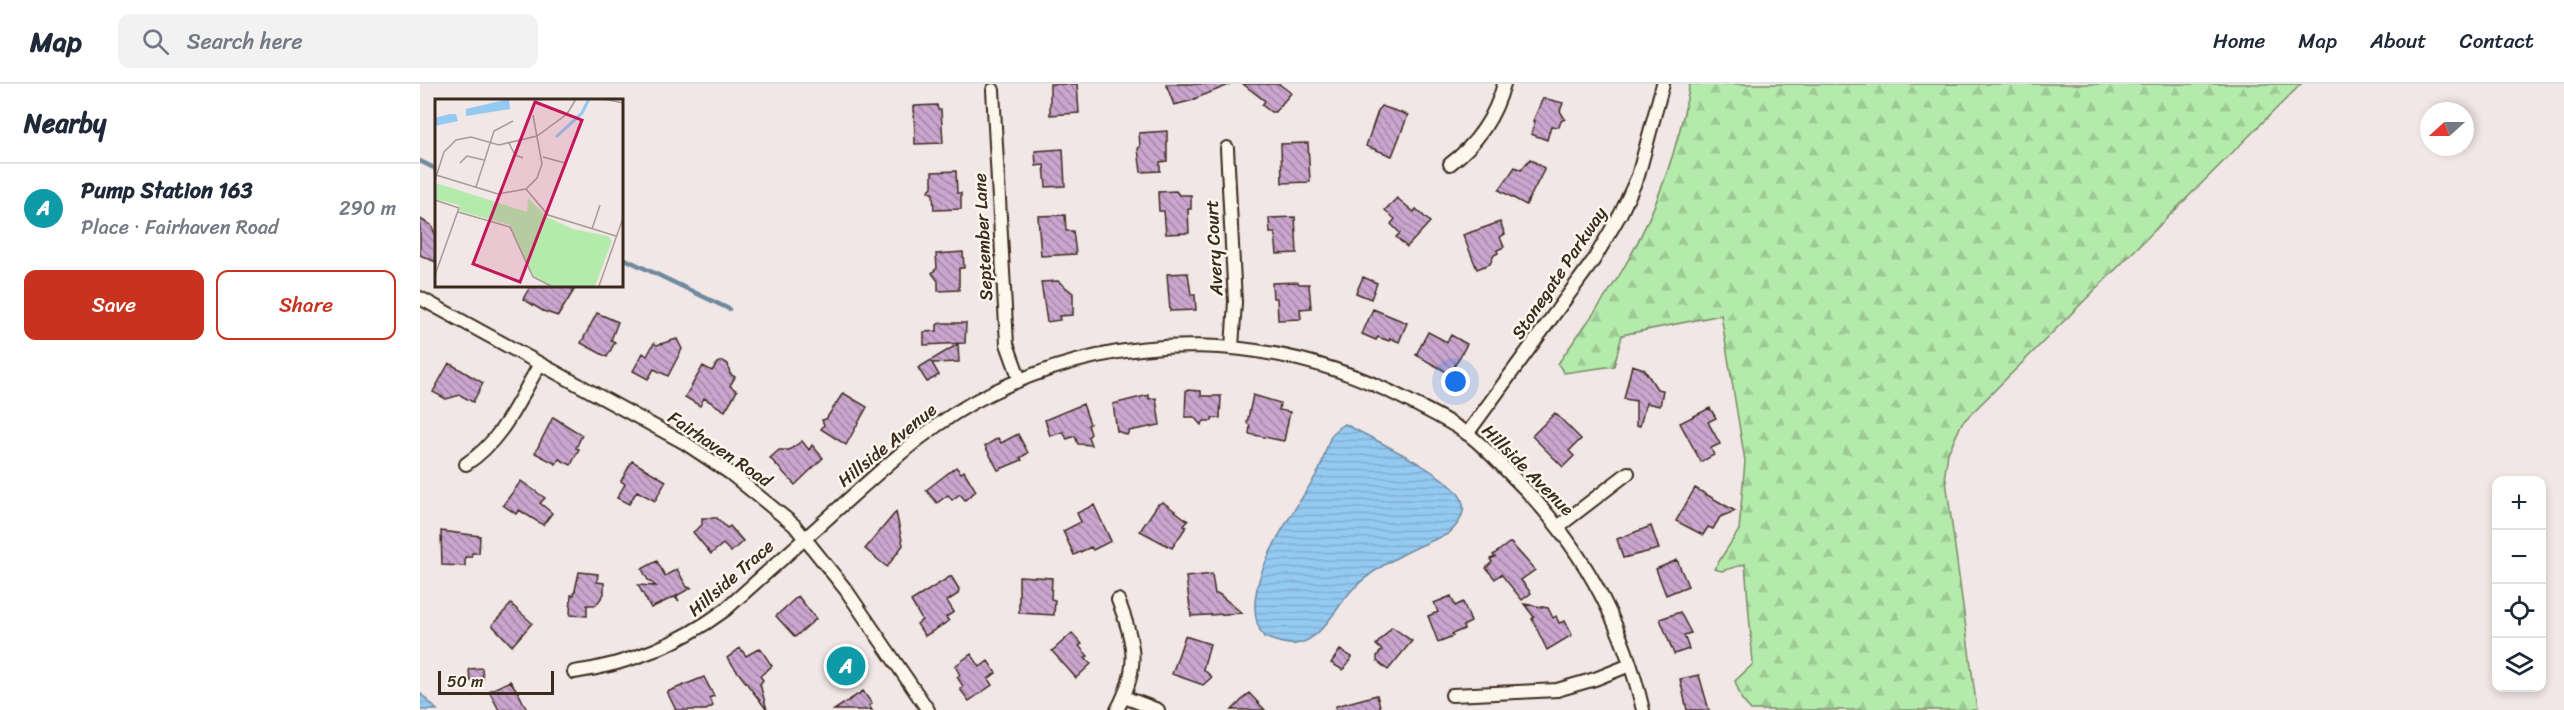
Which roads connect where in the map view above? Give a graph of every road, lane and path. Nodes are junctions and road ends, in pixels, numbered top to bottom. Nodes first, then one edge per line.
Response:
1 (1504, 84) edge
2 (1663, 84) edge
3 (993, 90) dead end
4 (1227, 148) dead end
5 (1450, 164) dead end
6 (420, 298) edge
7 (1232, 347) junction
8 (540, 364) junction
9 (1020, 380) junction
10 (1467, 434) junction
11 (466, 464) dead end
12 (1628, 473) dead end
13 (1559, 526) junction
14 (806, 537) junction
15 (1118, 600) dead end
16 (1630, 665) junction
17 (574, 672) dead end
18 (1452, 695) dead end
19 (1124, 697) junction
20 (928, 710) edge
21 (1117, 710) edge
22 (1158, 710) edge
23 (1643, 710) edge

1 - 5 street
2 - 10 street, Stonegate Parkway
3 - 9 street, September Lane
4 - 7 street, Avery Court
6 - 8 street, Fairhaven Road
7 - 9 street, Hillside Avenue
7 - 10 street, Hillside Avenue
8 - 11 street
8 - 14 street, Fairhaven Road
9 - 14 street, Hillside Avenue
10 - 13 street, Hillside Avenue
12 - 13 street
13 - 16 street, Hillside Avenue
14 - 17 street, Hillside Trace
14 - 20 street, Fairhaven Road
15 - 19 street
16 - 18 street
16 - 23 street, Hillside Avenue
19 - 21 street
19 - 22 street

